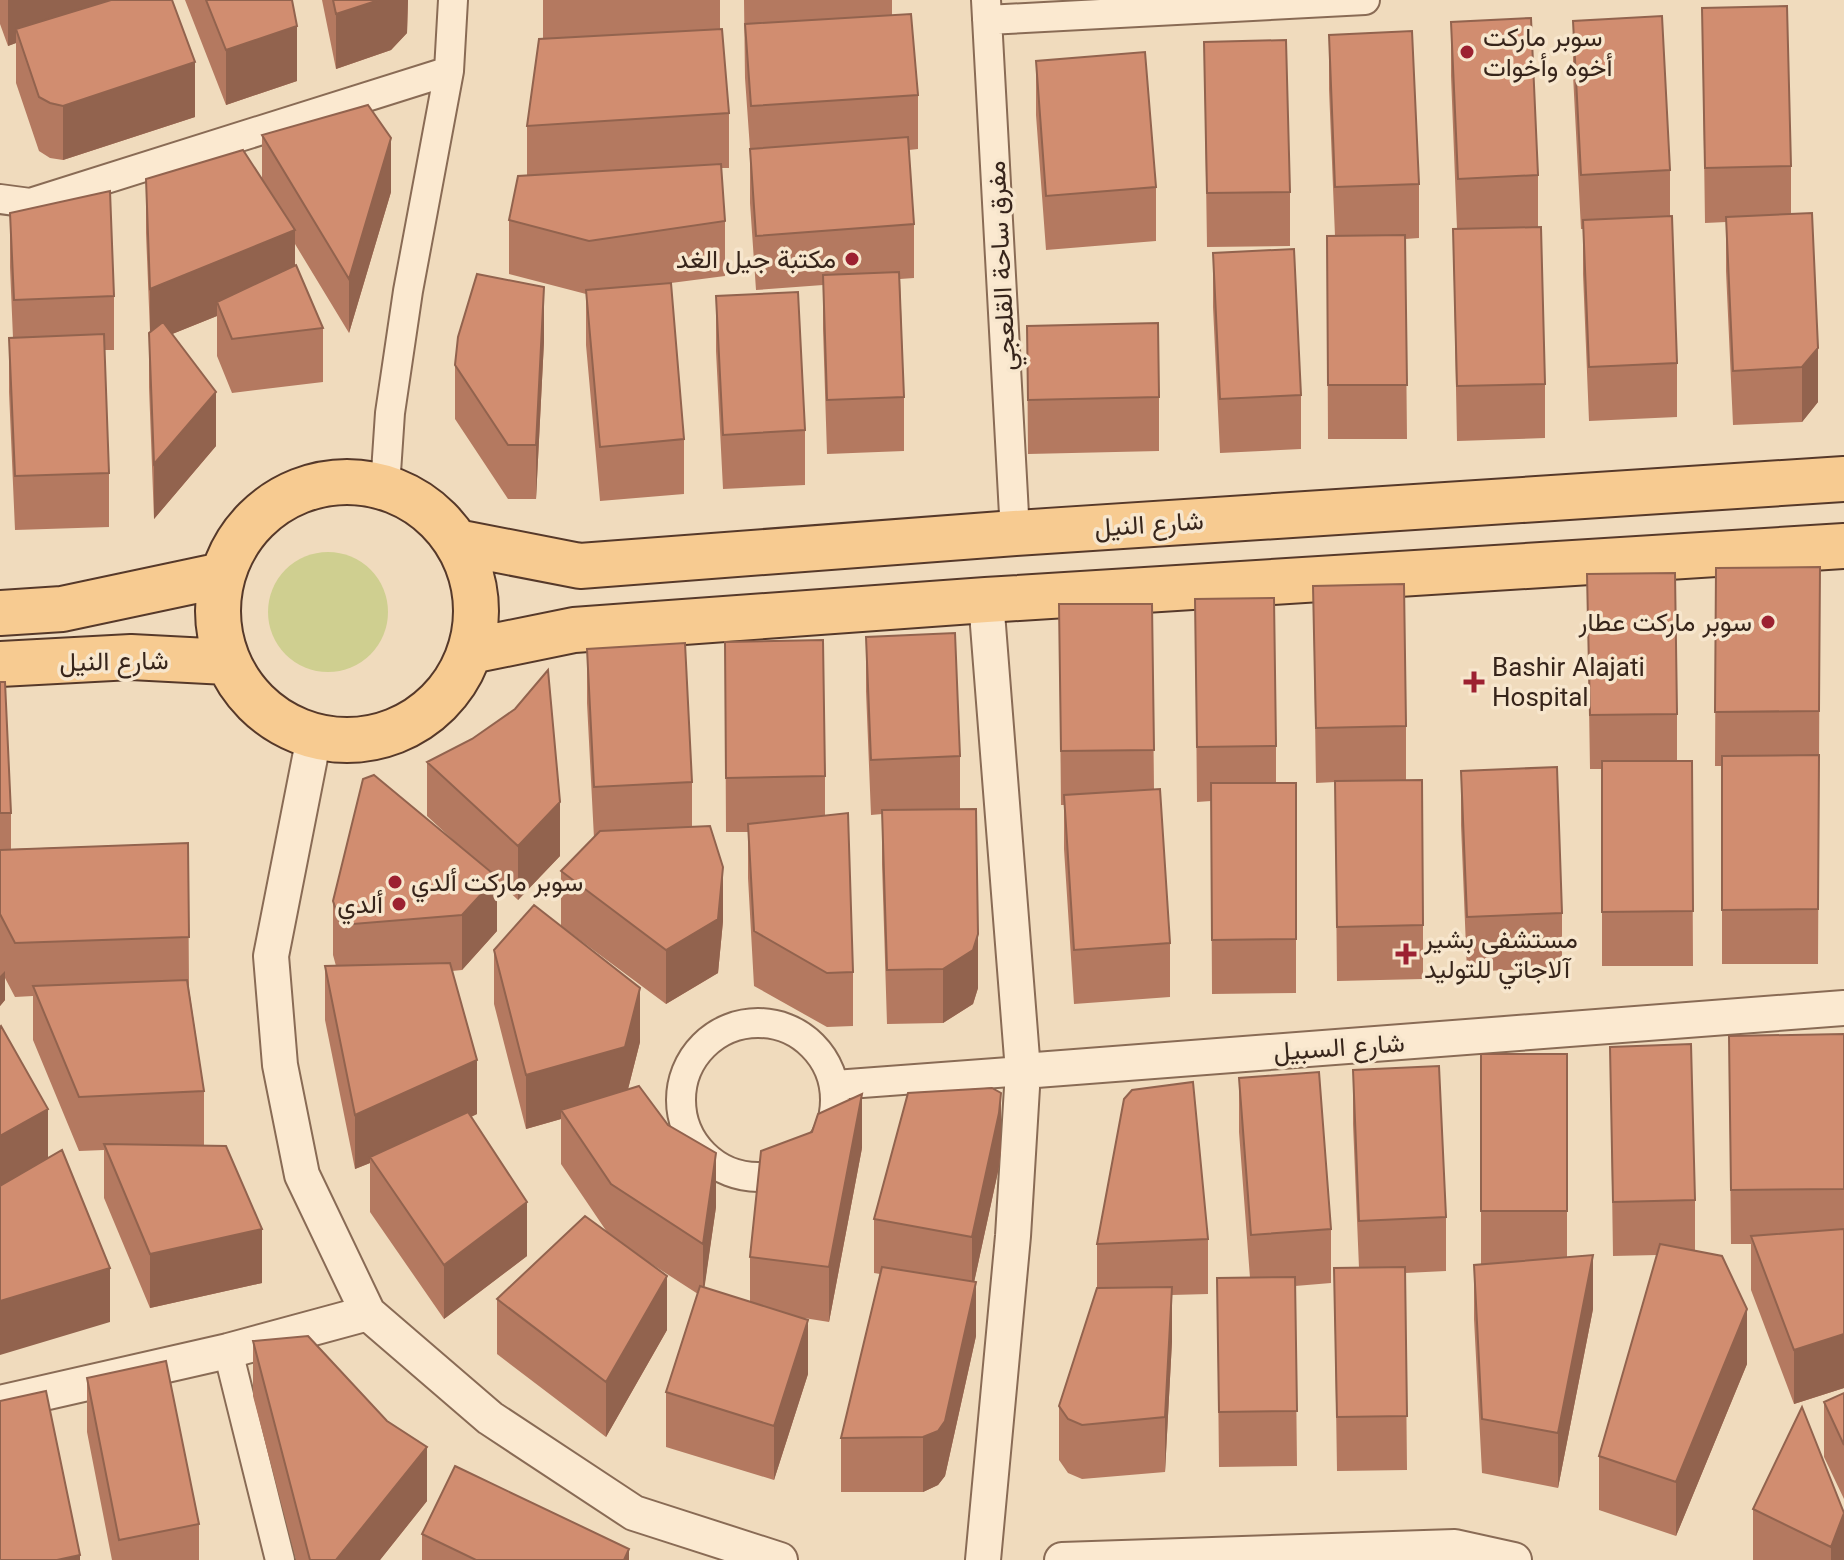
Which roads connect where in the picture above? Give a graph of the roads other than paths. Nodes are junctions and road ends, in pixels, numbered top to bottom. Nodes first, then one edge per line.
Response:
1 (453, 0) edge
2 (1365, 0) edge
3 (987, 10) edge
4 (449, 71) junction
5 (1, 194) edge
6 (1844, 479) edge
7 (385, 487) junction
8 (1015, 533) junction
9 (457, 542) junction
10 (1844, 546) edge
11 (222, 575) junction
12 (986, 600) junction
13 (0, 613) edge
14 (471, 651) junction
15 (227, 662) junction
16 (0, 664) edge
17 (314, 737) junction
18 (1844, 1008) edge
19 (1023, 1071) junction
20 (835, 1085) junction
21 (368, 1313) junction
22 (228, 1351) junction
23 (0, 1403) edge
24 (280, 1560) edge
25 (780, 1560) edge
26 (983, 1560) edge
27 (1062, 1560) edge
28 (1514, 1560) edge

1 - 4 street
2 - 3 street
3 - 8 street, مفرق ساحة القلعجي
4 - 5 street
4 - 7 street
6 - 8 main road, شارع النيل
7 - 9 main road
7 - 11 main road
8 - 9 main road, شارع النيل
9 - 14 main road
10 - 12 main road
11 - 13 main road, شارع النيل
11 - 15 main road
12 - 14 main road
12 - 19 street
14 - 17 main road
15 - 16 main road, شارع النيل
15 - 17 main road
17 - 21 street
18 - 19 street, شارع السبيل
19 - 20 street, شارع السبيل
19 - 26 street
20 - 20 street
21 - 22 street
21 - 25 street
22 - 23 street
22 - 24 street
27 - 28 street

